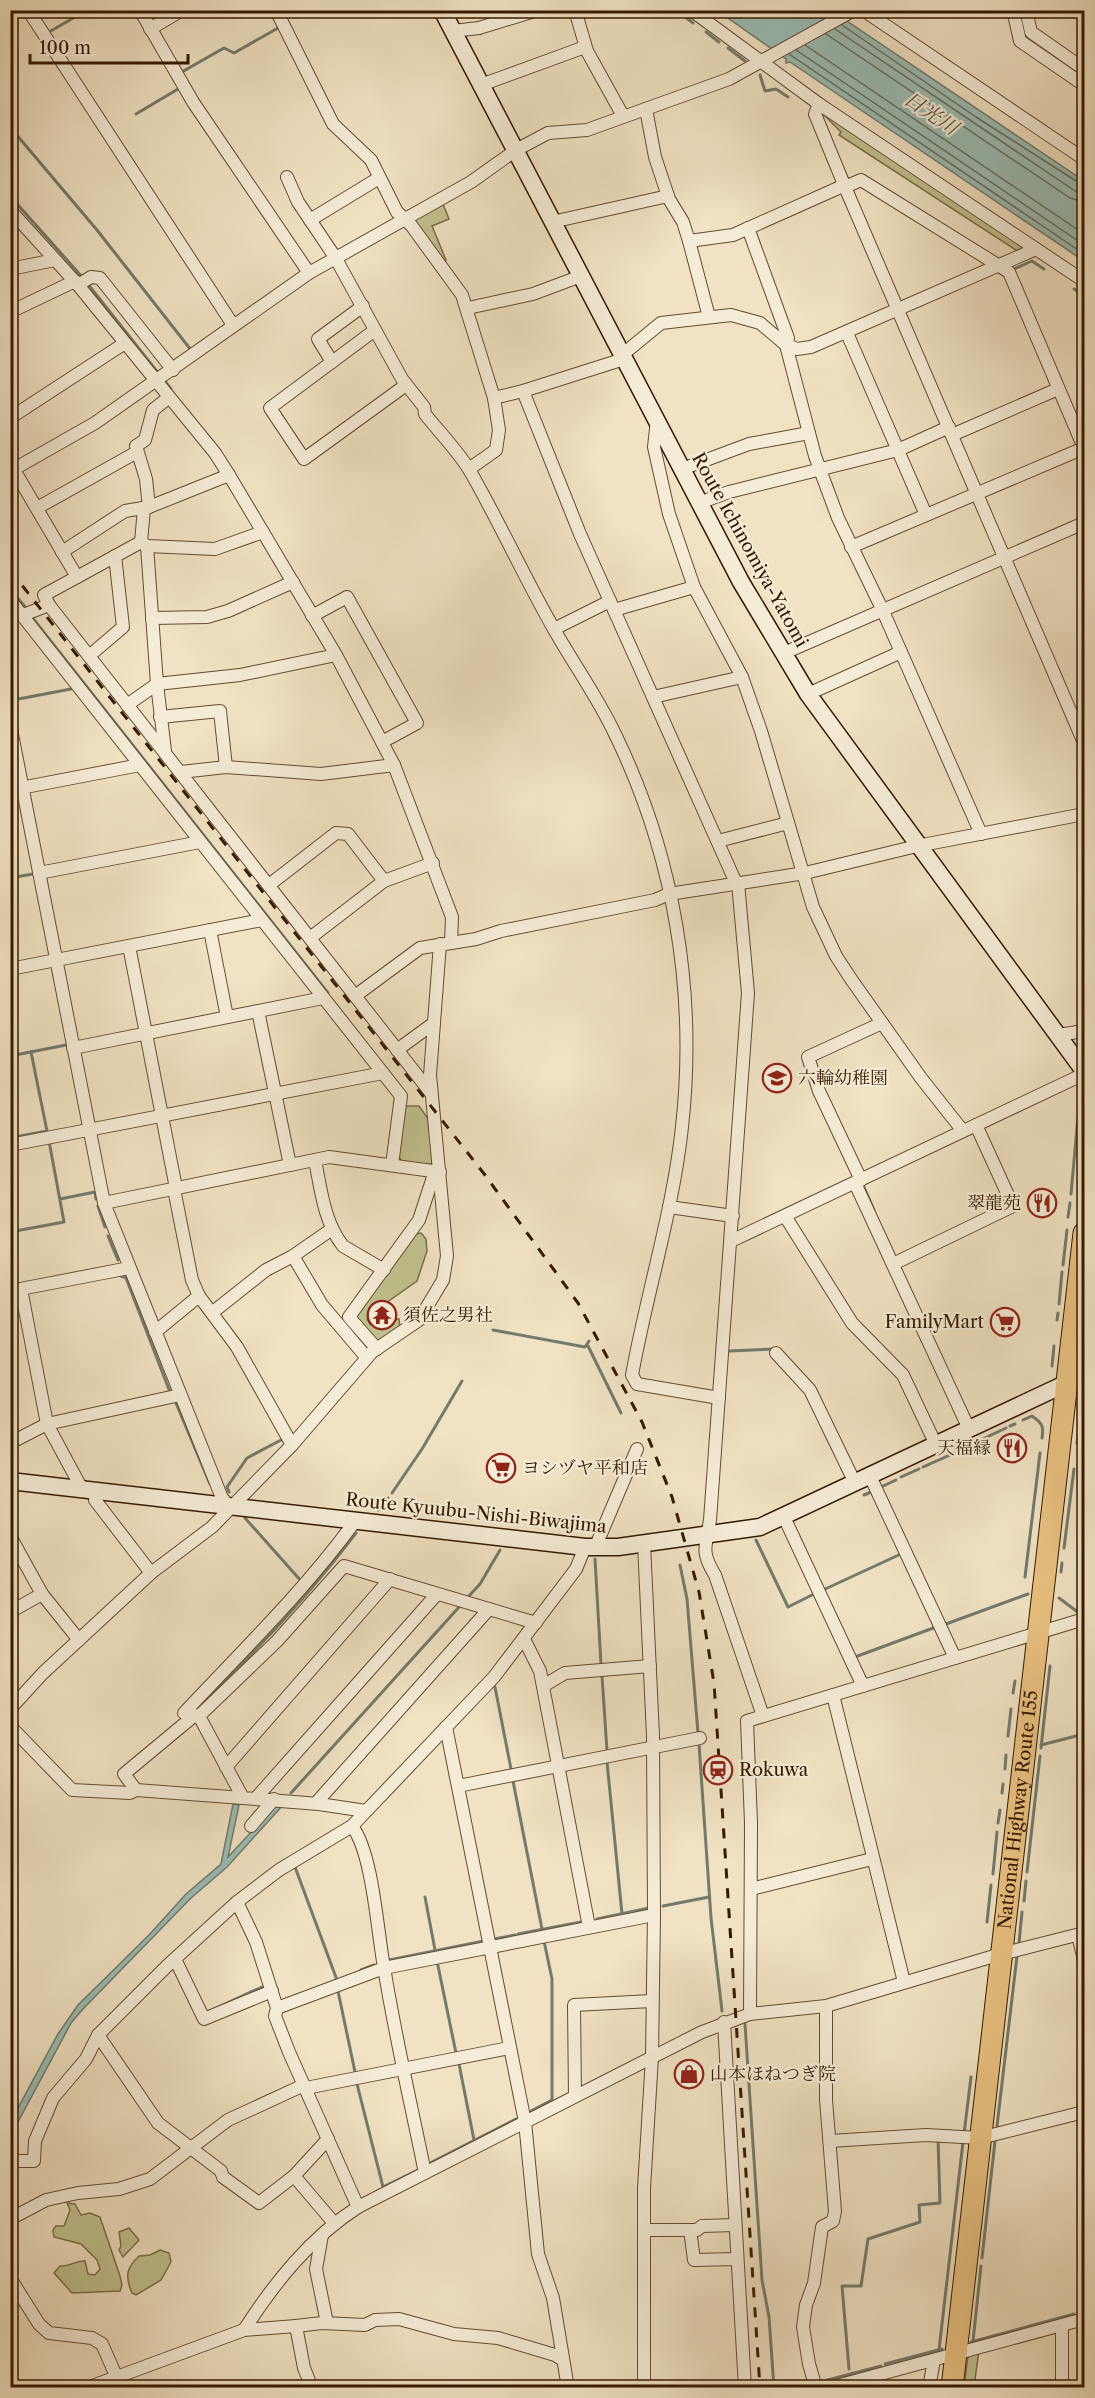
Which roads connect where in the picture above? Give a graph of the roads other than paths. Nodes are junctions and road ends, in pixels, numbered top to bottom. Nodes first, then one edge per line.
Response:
1 (28, 10) edge
2 (140, 10) edge
3 (182, 10) edge
4 (276, 10) edge
5 (538, 10) edge
6 (575, 10) edge
7 (691, 10) edge
8 (854, 10) edge
9 (863, 10) edge
10 (1013, 10) edge
11 (1026, 10) edge
12 (448, 18) edge
13 (150, 29) junction
14 (585, 47) junction
15 (764, 60) junction
16 (1084, 69) edge
17 (1084, 85) edge
18 (481, 86) junction
19 (819, 104) junction
20 (646, 109) junction
21 (623, 116) junction
22 (516, 150) junction
23 (1084, 159) edge
24 (287, 177) dead end
25 (379, 178) junction
26 (845, 186) junction
27 (668, 196) junction
28 (10, 210) edge
29 (404, 219) junction
30 (310, 220) junction
31 (552, 222) junction
32 (748, 228) junction
33 (690, 242) junction
34 (1036, 249) junction
35 (335, 257) junction
36 (55, 260) junction
37 (999, 266) junction
38 (10, 268) edge
39 (309, 273) junction
40 (581, 276) junction
41 (80, 282) junction
42 (1084, 282) edge
43 (363, 306) junction
44 (468, 308) junction
45 (899, 309) junction
46 (10, 312) edge
47 (709, 318) junction
48 (233, 325) junction
49 (375, 330) junction
50 (847, 333) junction
51 (125, 343) junction
52 (786, 345) junction
53 (623, 357) junction
54 (332, 362) junction
55 (164, 377) junction
56 (406, 385) junction
57 (1058, 389) junction
58 (524, 391) junction
59 (168, 398) junction
60 (494, 398) junction
61 (10, 418) edge
62 (657, 420) junction
63 (951, 431) junction
64 (809, 433) junction
65 (1084, 448) edge
66 (898, 450) junction
67 (137, 452) junction
68 (12, 466) edge
69 (469, 469) junction
70 (682, 469) junction
71 (820, 469) junction
72 (229, 476) junction
73 (977, 493) junction
74 (699, 503) junction
75 (146, 507) junction
76 (37, 508) junction
77 (926, 514) junction
78 (1084, 524) edge
79 (263, 532) junction
80 (144, 544) junction
81 (851, 547) junction
82 (62, 552) junction
83 (115, 556) junction
84 (1005, 558) junction
85 (77, 577) junction
86 (293, 582) junction
87 (694, 587) junction
88 (49, 605) junction
89 (612, 606) junction
90 (15, 608) edge
91 (883, 611) junction
92 (317, 613) junction
93 (152, 618) junction
94 (554, 629) junction
95 (901, 652) junction
96 (784, 653) junction
97 (336, 655) junction
98 (88, 656) junction
99 (742, 677) junction
100 (156, 684) junction
101 (808, 694) junction
102 (652, 697) junction
103 (127, 705) junction
104 (160, 717) junction
105 (10, 724) edge
106 (387, 739) junction
107 (1084, 743) edge
108 (165, 752) junction
109 (140, 765) junction
110 (394, 765) junction
111 (226, 767) junction
112 (181, 772) junction
113 (17, 789) edge
114 (1084, 814) edge
115 (788, 824) junction
116 (981, 834) junction
117 (718, 841) junction
118 (201, 842) junction
119 (917, 846) junction
120 (433, 863) junction
121 (39, 873) junction
122 (805, 873) junction
123 (384, 881) junction
124 (737, 883) junction
125 (268, 885) junction
126 (669, 894) junction
127 (262, 920) junction
128 (210, 930) junction
129 (310, 938) junction
130 (446, 944) junction
131 (129, 946) junction
132 (56, 960) junction
133 (10, 969) edge
134 (355, 996) junction
135 (323, 998) junction
136 (258, 1011) junction
137 (227, 1017) junction
138 (434, 1023) junction
139 (882, 1023) junction
140 (1084, 1031) edge
141 (146, 1034) junction
142 (1058, 1035) junction
143 (73, 1048) junction
144 (397, 1050) junction
145 (1084, 1072) edge
146 (383, 1073) junction
147 (431, 1093) junction
148 (275, 1094) junction
149 (162, 1115) junction
150 (976, 1125) junction
151 (88, 1130) junction
152 (963, 1131) junction
153 (10, 1145) edge
154 (315, 1160) junction
155 (290, 1165) junction
156 (392, 1166) junction
157 (437, 1171) junction
158 (858, 1181) junction
159 (175, 1189) junction
160 (105, 1203) junction
161 (669, 1208) junction
162 (733, 1216) junction
163 (785, 1216) junction
164 (332, 1229) junction
165 (1084, 1233) edge
166 (731, 1241) junction
167 (293, 1256) junction
168 (893, 1264) junction
169 (129, 1268) junction
170 (384, 1270) junction
171 (16, 1290) edge
172 (199, 1296) junction
173 (213, 1312) junction
174 (155, 1332) junction
175 (377, 1349) junction
176 (776, 1353) dead end
177 (367, 1358) junction
178 (1076, 1379) edge
179 (180, 1395) junction
180 (719, 1398) junction
181 (47, 1424) junction
182 (969, 1429) junction
183 (10, 1443) edge
184 (292, 1445) junction
185 (936, 1445) junction
186 (637, 1449) dead end
187 (863, 1479) junction
188 (10, 1481) edge
189 (89, 1490) junction
190 (230, 1507) junction
191 (784, 1517) junction
192 (356, 1520) junction
193 (708, 1535) junction
194 (10, 1536) edge
195 (644, 1544) junction
196 (590, 1547) junction
197 (151, 1573) junction
198 (390, 1579) junction
199 (42, 1594) junction
200 (437, 1594) junction
201 (489, 1609) junction
202 (10, 1612) edge
203 (1084, 1619) edge
204 (536, 1623) junction
205 (1038, 1633) junction
206 (524, 1639) junction
207 (79, 1640) junction
208 (955, 1658) junction
209 (650, 1666) junction
210 (543, 1686) junction
211 (863, 1686) junction
212 (833, 1695) junction
213 (10, 1709) edge
214 (197, 1715) junction
215 (763, 1716) junction
216 (10, 1726) edge
217 (446, 1727) junction
218 (700, 1738) dead end
219 (653, 1748) junction
220 (558, 1766) junction
221 (226, 1767) junction
222 (458, 1786) junction
223 (136, 1790) junction
224 (249, 1798) junction
225 (274, 1799) junction
226 (316, 1803) junction
227 (366, 1811) junction
228 (251, 1826) dead end
229 (352, 1826) junction
230 (872, 1859) junction
231 (751, 1889) junction
232 (237, 1902) junction
233 (654, 1915) junction
234 (589, 1927) junction
235 (1081, 1934) edge
236 (489, 1946) junction
237 (1001, 1954) junction
238 (175, 1959) junction
239 (1084, 1960) edge
240 (384, 1968) junction
241 (904, 1982) junction
242 (272, 1991) junction
243 (652, 2001) junction
244 (826, 2006) junction
245 (277, 2008) junction
246 (750, 2014) junction
247 (723, 2022) junction
248 (98, 2035) junction
249 (509, 2048) junction
250 (652, 2057) junction
251 (404, 2070) junction
252 (305, 2086) junction
253 (575, 2096) junction
254 (1084, 2112) edge
255 (525, 2122) junction
256 (980, 2138) junction
257 (328, 2139) junction
258 (830, 2141) junction
259 (193, 2149) junction
260 (10, 2162) edge
261 (425, 2173) junction
262 (294, 2176) junction
263 (358, 2207) junction
264 (10, 2219) edge
265 (334, 2223) junction
266 (735, 2225) junction
267 (645, 2230) junction
268 (690, 2230) junction
269 (323, 2234) junction
270 (737, 2259) junction
271 (10, 2278) edge
272 (1084, 2319) edge
273 (327, 2323) junction
274 (1062, 2325) junction
275 (296, 2326) junction
276 (244, 2330) junction
277 (956, 2354) junction
278 (563, 2360) junction
279 (934, 2360) junction
280 (116, 2376) junction
281 (10, 2384) edge
282 (16, 2388) edge
283 (87, 2388) edge
284 (312, 2388) edge
285 (568, 2388) edge
286 (644, 2388) edge
287 (745, 2388) edge
288 (816, 2388) edge
289 (829, 2388) edge
290 (929, 2388) edge
291 (952, 2388) edge
292 (1062, 2388) edge

1 - 48 street
2 - 13 street
3 - 13 street
4 - 25 street
5 - 12 street
6 - 14 street
7 - 15 street
8 - 15 street
9 - 23 street
10 - 17 street
11 - 16 street
12 - 18 main road, Route Ichinomiya-Yatomi
13 - 39 street
14 - 18 street
14 - 21 street
15 - 19 street
15 - 20 street
18 - 22 main road, Route Ichinomiya-Yatomi
19 - 26 street
19 - 34 street
20 - 21 street
20 - 27 street
21 - 22 street
22 - 29 street
22 - 31 main road, Route Ichinomiya-Yatomi
24 - 30 street
25 - 29 street
25 - 30 street
26 - 32 street
26 - 37 street
26 - 45 street
27 - 31 street
27 - 33 street
28 - 36 street
29 - 35 street
29 - 44 street
30 - 35 street
31 - 40 main road, Route Ichinomiya-Yatomi
32 - 33 street
32 - 52 street
33 - 47 street
34 - 37 street
34 - 42 street
35 - 39 street
35 - 43 street
36 - 38 street
36 - 41 street
37 - 45 street
37 - 57 street
39 - 48 street
40 - 44 street
40 - 53 main road, Route Ichinomiya-Yatomi
41 - 46 street
41 - 51 street
41 - 55 street
43 - 49 street
43 - 54 street
44 - 60 street
45 - 50 street
45 - 63 street
47 - 52 street
47 - 53 street
48 - 55 street
49 - 54 street
49 - 56 street
50 - 52 street
50 - 66 street
51 - 55 street
51 - 61 street
52 - 64 street
53 - 58 street
53 - 62 main road, Route Ichinomiya-Yatomi
54 - 56 street
55 - 59 street
55 - 68 street
56 - 69 street
57 - 63 street
57 - 65 street
58 - 60 street
58 - 89 street
59 - 67 street
59 - 72 street
60 - 69 street
62 - 70 main road, Route Ichinomiya-Yatomi
62 - 87 street
63 - 66 street
63 - 73 street
64 - 70 street
64 - 71 street
65 - 73 street
66 - 71 street
66 - 77 street
67 - 75 street
67 - 76 street
68 - 76 street
69 - 94 street
70 - 74 main road, Route Ichinomiya-Yatomi
71 - 74 street
71 - 81 street
72 - 75 street
72 - 79 street
73 - 77 street
73 - 84 street
74 - 96 main road, Route Ichinomiya-Yatomi
75 - 80 street
75 - 82 street
76 - 82 street
77 - 81 street
78 - 84 street
79 - 80 street
79 - 86 street
80 - 83 street
80 - 93 street
81 - 91 street
82 - 85 street
83 - 85 street
83 - 98 street
84 - 91 street
84 - 107 street
85 - 88 street
86 - 92 street
86 - 93 street
87 - 89 street
87 - 99 street
88 - 90 street
88 - 98 street
89 - 94 street
89 - 102 street
90 - 109 street
91 - 95 street
91 - 96 street
92 - 97 street
92 - 106 street
93 - 100 street
94 - 126 street
95 - 101 street
95 - 116 street
96 - 101 main road, Route Ichinomiya-Yatomi
97 - 100 street
97 - 106 street
98 - 103 street
99 - 102 street
99 - 115 street
100 - 103 street
100 - 104 street
101 - 119 main road, Route Ichinomiya-Yatomi
102 - 117 street
103 - 108 street
104 - 108 street
104 - 111 street
105 - 113 street
106 - 110 street
108 - 112 street
109 - 113 street
109 - 118 street
110 - 111 street
110 - 120 street
111 - 112 street
112 - 125 street
113 - 121 street
114 - 116 street
115 - 117 street
115 - 122 street
116 - 119 street
117 - 124 street
118 - 121 street
118 - 127 street
119 - 122 street
119 - 142 main road, Route Ichinomiya-Yatomi
120 - 123 street
120 - 130 street
121 - 132 street
122 - 124 street
122 - 139 street
123 - 125 street
123 - 129 street
124 - 126 street
124 - 162 street
125 - 129 street
126 - 130 street
126 - 161 street
127 - 128 street
127 - 135 street
128 - 131 street
128 - 137 street
129 - 134 street
130 - 134 street
130 - 138 street
131 - 132 street
131 - 141 street
132 - 133 street
132 - 143 street
134 - 144 street
135 - 136 street
135 - 146 street
136 - 137 street
136 - 148 street
137 - 141 street
138 - 144 street
138 - 147 street
139 - 152 street
139 - 158 street
140 - 142 street
141 - 143 street
141 - 149 street
142 - 145 main road, Route Ichinomiya-Yatomi
143 - 151 street
144 - 147 street
145 - 150 street
146 - 148 street
146 - 156 street
147 - 157 street
148 - 149 street
148 - 155 street
149 - 151 street
149 - 159 street
150 - 152 street
150 - 168 street
151 - 153 street
151 - 160 street
152 - 158 street
154 - 155 street
154 - 156 street
154 - 164 street
155 - 159 street
156 - 157 street
157 - 170 street
157 - 175 street
158 - 163 street
158 - 168 street
159 - 160 street
159 - 172 street
160 - 169 street
161 - 162 street
161 - 180 street
162 - 166 street
163 - 166 street
163 - 185 street
164 - 167 street
164 - 170 street
165 - 178 highway, National Highway Route 155
166 - 180 street
167 - 173 street
167 - 177 street
168 - 182 street
169 - 171 street
169 - 174 street
170 - 175 street
171 - 181 street
172 - 173 street
172 - 174 street
173 - 184 street
174 - 179 street
175 - 177 street
176 - 187 street
177 - 184 street
178 - 182 main road, Route Kyuubu-Nishi-Biwajima
178 - 205 highway, National Highway Route 155
179 - 181 street
179 - 190 street
180 - 193 street
181 - 183 street
181 - 189 street
182 - 185 main road, Route Kyuubu-Nishi-Biwajima
184 - 190 street
185 - 187 main road, Route Kyuubu-Nishi-Biwajima
186 - 196 street
187 - 191 main road, Route Kyuubu-Nishi-Biwajima
187 - 208 street
188 - 189 main road, Route Kyuubu-Nishi-Biwajima
189 - 190 main road, Route Kyuubu-Nishi-Biwajima
189 - 197 street
190 - 192 main road, Route Kyuubu-Nishi-Biwajima
190 - 197 street
191 - 193 main road, Route Kyuubu-Nishi-Biwajima
191 - 211 street
192 - 196 main road, Route Kyuubu-Nishi-Biwajima
192 - 214 street
193 - 195 main road, Route Kyuubu-Nishi-Biwajima
193 - 215 street
194 - 199 street
195 - 196 main road, Route Kyuubu-Nishi-Biwajima
195 - 209 street
196 - 204 street
197 - 207 street
198 - 200 street
198 - 214 street
198 - 221 street
199 - 202 street
199 - 207 street
200 - 201 street
200 - 224 street
201 - 204 street
201 - 226 street
203 - 205 street
204 - 206 street
205 - 208 street
205 - 237 highway, National Highway Route 155
206 - 210 street
206 - 217 street
207 - 213 street
208 - 211 street
209 - 210 street
209 - 219 street
210 - 220 street
211 - 212 street
212 - 215 street
212 - 230 street
214 - 221 street
214 - 223 street
215 - 231 street
216 - 223 street
217 - 222 street
217 - 227 street
218 - 219 street
219 - 220 street
219 - 233 street
220 - 222 street
220 - 234 street
221 - 224 street
222 - 236 street
223 - 224 street
224 - 225 street
225 - 226 street
225 - 228 street
226 - 227 street
227 - 229 street
229 - 232 street
229 - 240 street
230 - 231 street
230 - 241 street
231 - 246 street
232 - 238 street
232 - 242 street
233 - 234 street
233 - 243 street
234 - 236 street
235 - 237 street
235 - 239 street
236 - 240 street
236 - 249 street
237 - 241 street
237 - 256 highway, National Highway Route 155
238 - 242 street
238 - 248 street
240 - 245 street
240 - 251 street
241 - 244 street
242 - 245 street
243 - 250 street
243 - 253 street
244 - 246 street
244 - 258 street
245 - 252 street
246 - 247 street
247 - 250 street
247 - 266 street
248 - 259 street
248 - 260 street
249 - 251 street
249 - 255 street
250 - 253 street
250 - 267 street
251 - 252 street
251 - 261 street
252 - 257 street
252 - 259 street
253 - 255 street
254 - 256 street
255 - 261 street
255 - 278 street
256 - 258 street
256 - 277 highway, National Highway Route 155
257 - 262 street
257 - 263 street
258 - 288 street
259 - 262 street
259 - 264 street
261 - 263 street
262 - 265 street
263 - 265 street
265 - 269 street
266 - 268 street
266 - 270 street
267 - 268 street
267 - 286 street
268 - 270 street
269 - 273 street
269 - 276 street
270 - 287 street
271 - 280 street
272 - 274 street
273 - 275 street
273 - 278 street
274 - 277 street
274 - 292 street
275 - 276 street
275 - 284 street
276 - 280 street
277 - 279 street
277 - 291 highway, National Highway Route 155
278 - 285 street
279 - 289 street
279 - 290 street
280 - 283 street
281 - 282 street

